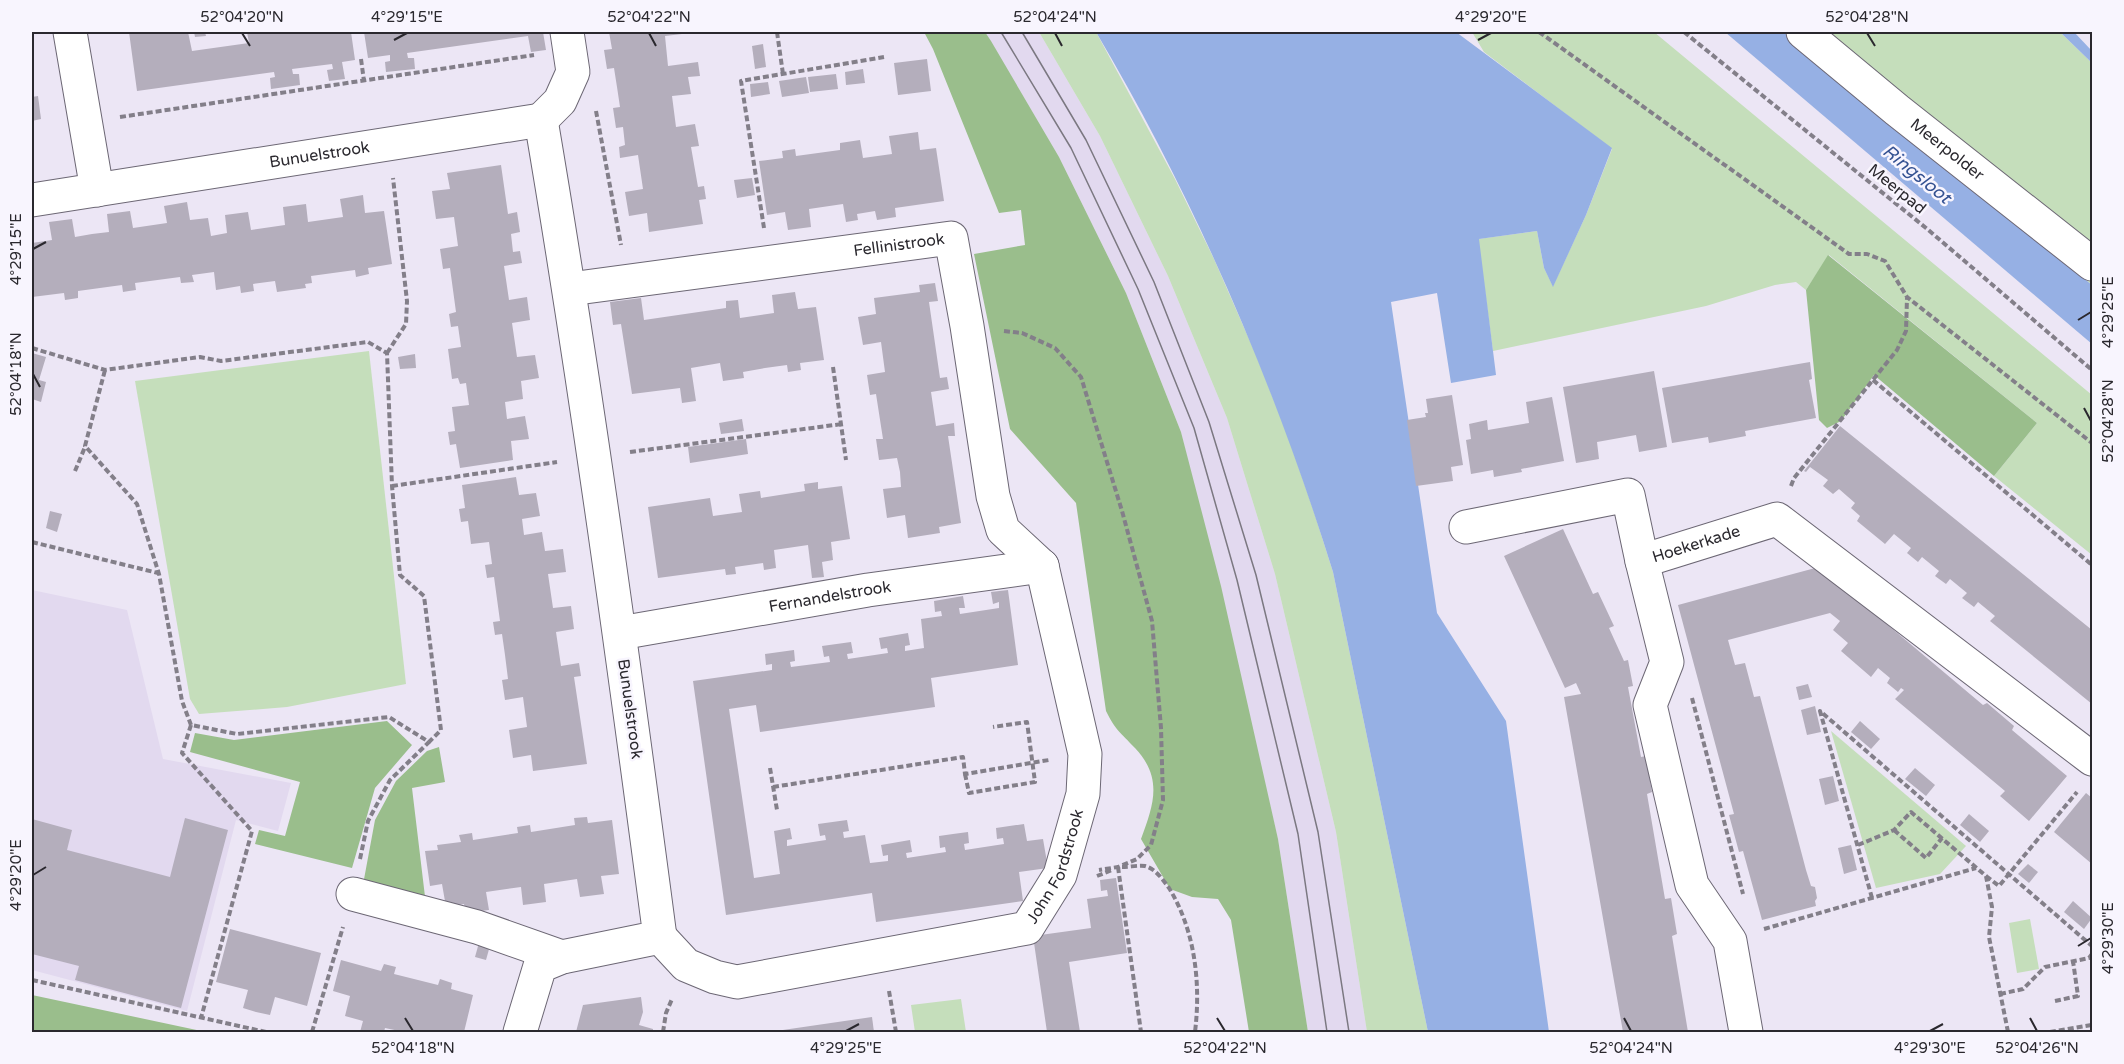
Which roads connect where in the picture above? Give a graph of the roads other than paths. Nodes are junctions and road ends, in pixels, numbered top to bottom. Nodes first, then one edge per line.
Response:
1 (70, 32) edge
2 (1803, 32) edge
3 (570, 51) edge
4 (541, 120) junction
5 (97, 190) junction
6 (32, 200) edge
7 (2092, 264) edge
8 (570, 289) junction
9 (1466, 527) dead end
10 (1642, 561) junction
11 (1042, 566) junction
12 (620, 633) junction
13 (2092, 759) edge
14 (353, 894) dead end
15 (660, 937) junction
16 (562, 957) junction
17 (520, 1032) edge
18 (1746, 1032) edge

1 - 5 street
2 - 7 street, Meerpolder
3 - 4 street
4 - 5 street, Bunuelstrook
4 - 8 street, Bunuelstrook
5 - 6 street, Bunuelstrook
8 - 11 street, Fellinistrook
8 - 12 street, Bunuelstrook
9 - 10 street
10 - 13 street, Hoekerkade
10 - 18 street, Hoekerkade
11 - 12 street, Fernandelstrook
11 - 15 street, John Fordstrook
12 - 15 street, Bunuelstrook
14 - 16 street
15 - 16 street
16 - 17 street

